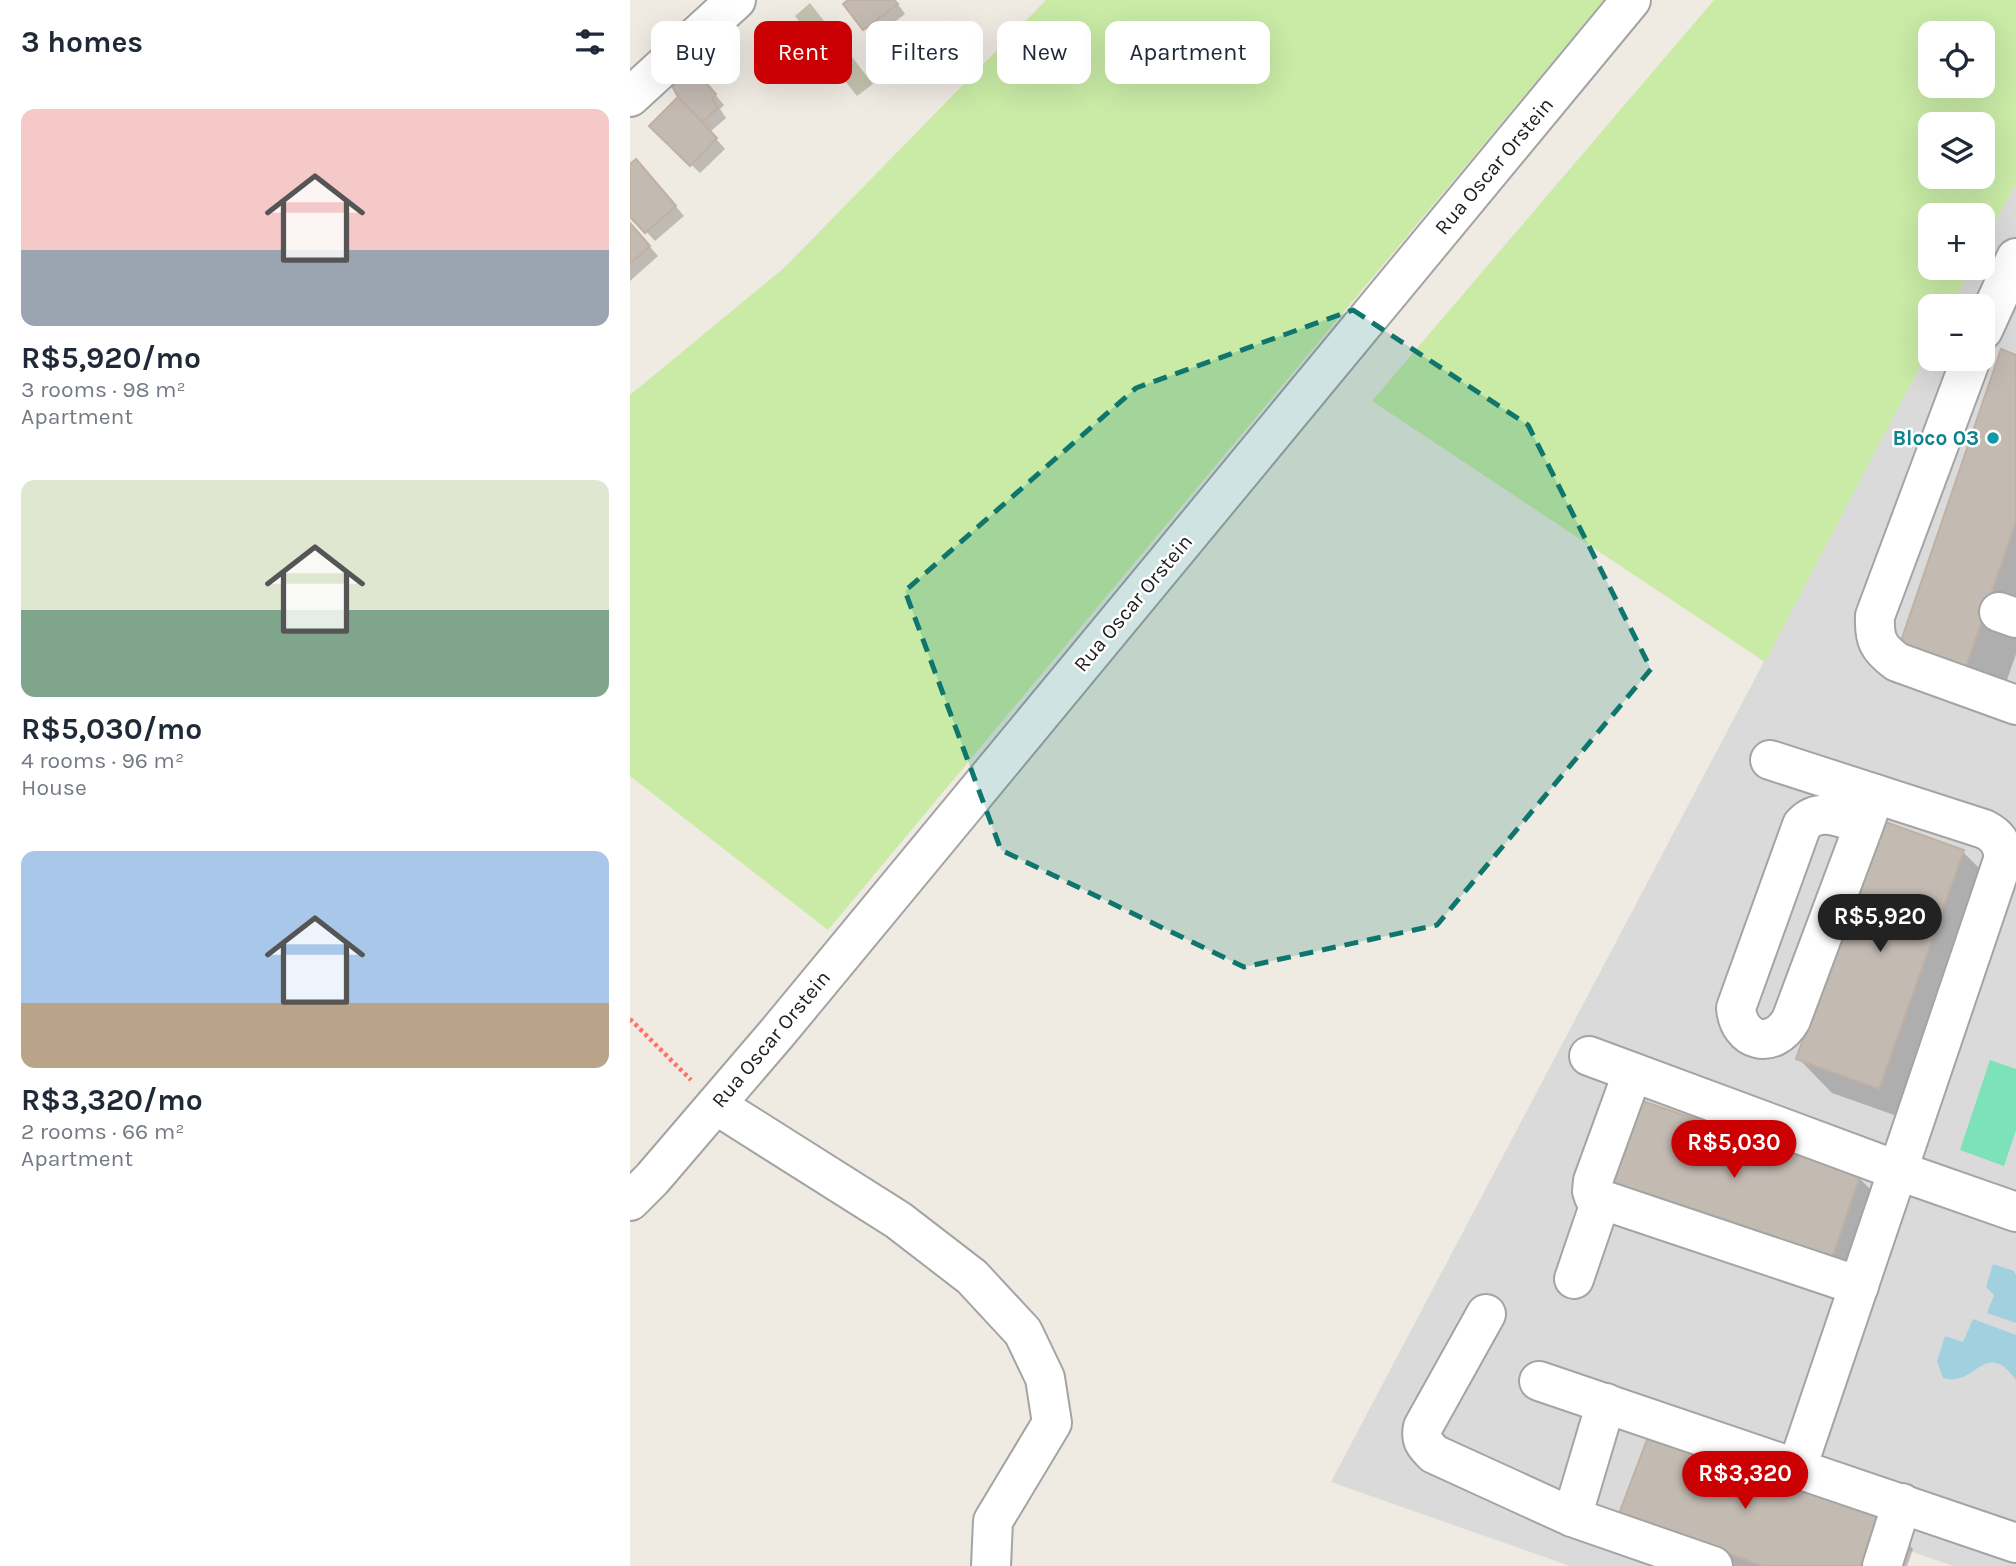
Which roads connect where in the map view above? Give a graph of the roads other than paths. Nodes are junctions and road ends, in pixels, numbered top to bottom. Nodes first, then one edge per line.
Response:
1 (736, 0) edge
2 (1631, 0) edge
3 (630, 97) edge
4 (2016, 258) edge
5 (1995, 304) edge
6 (1966, 371) edge
7 (2016, 705) edge
8 (1770, 761) dead end
9 (1869, 809) junction
10 (2002, 909) edge
11 (1589, 1056) dead end
12 (1632, 1074) junction
13 (716, 1105) junction
14 (1899, 1171) junction
15 (1601, 1200) junction
16 (630, 1201) edge
17 (2016, 1212) edge
18 (1574, 1279) dead end
19 (1859, 1286) junction
20 (1486, 1314) dead end
21 (1539, 1381) dead end
22 (1606, 1403) junction
23 (1797, 1468) junction
24 (1902, 1503) junction
25 (1572, 1517) junction
26 (2016, 1543) edge
27 (990, 1566) edge
28 (1713, 1566) edge
29 (1882, 1566) edge

1 - 3 street
2 - 13 street, Rua Oscar Orstein
4 - 5 street
6 - 7 street
8 - 9 street
9 - 9 street
9 - 10 street
10 - 14 street
11 - 12 street
12 - 14 street
12 - 15 street
13 - 16 street, Rua Oscar Orstein
13 - 27 street
14 - 17 street
14 - 19 street
15 - 18 street
15 - 19 street
19 - 23 street
20 - 25 street
21 - 22 street
22 - 23 street
22 - 25 street
23 - 24 street
24 - 26 street
24 - 29 street
25 - 28 street

